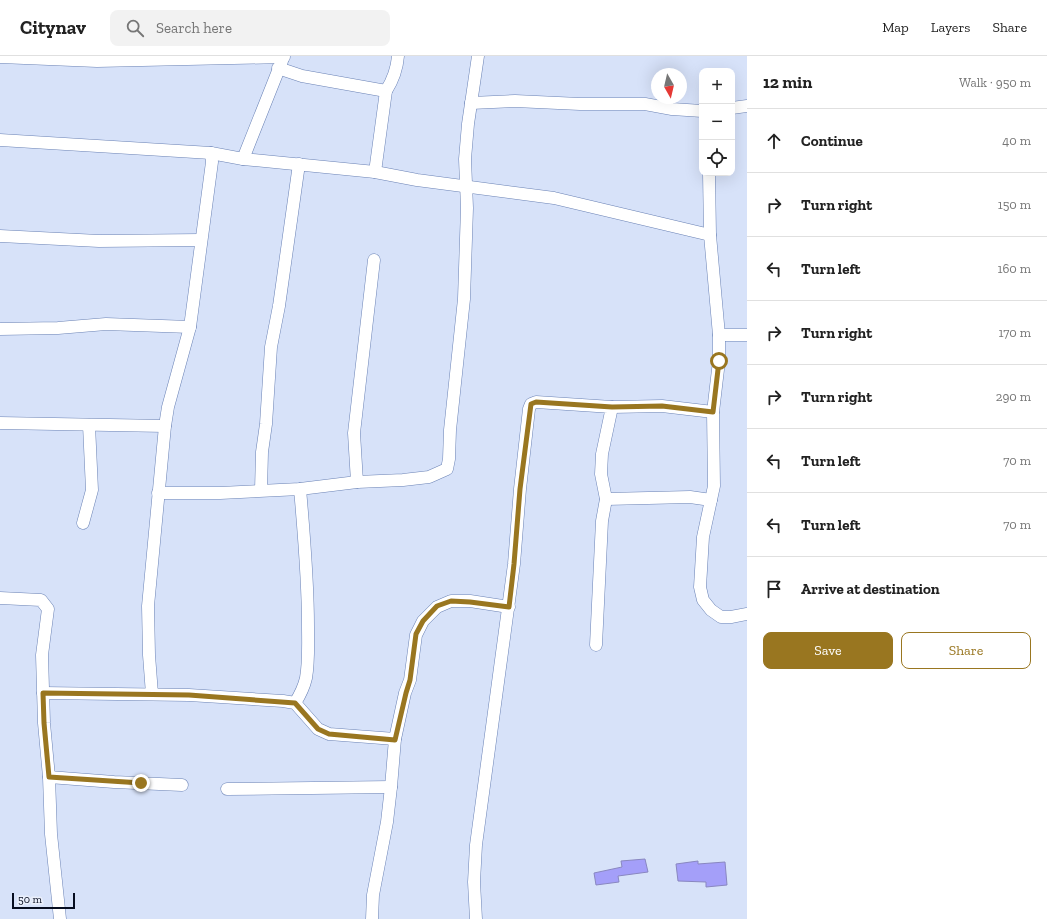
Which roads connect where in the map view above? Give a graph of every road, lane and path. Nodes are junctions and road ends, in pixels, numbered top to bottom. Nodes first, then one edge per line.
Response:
1 (0, 56) edge
2 (398, 56) edge
3 (478, 56) edge
4 (284, 57) edge
5 (278, 68) junction
6 (386, 91) junction
7 (472, 103) junction
8 (747, 106) edge
9 (735, 108) edge
10 (699, 111) edge
11 (0, 140) edge
12 (211, 153) junction
13 (243, 159) junction
14 (299, 164) junction
15 (375, 172) junction
16 (709, 176) edge
17 (465, 185) junction
18 (710, 235) junction
19 (0, 236) edge
20 (201, 240) junction
21 (374, 260) dead end
22 (190, 327) junction
23 (0, 329) edge
24 (719, 335) junction
25 (747, 335) edge
26 (612, 407) junction
27 (713, 412) junction
28 (0, 423) edge
29 (88, 425) junction
30 (165, 426) junction
31 (357, 482) junction
32 (300, 488) junction
33 (261, 490) junction
34 (158, 493) junction
35 (606, 499) junction
36 (711, 500) junction
37 (83, 523) dead end
38 (0, 598) edge
39 (509, 607) junction
40 (747, 614) edge
41 (596, 645) dead end
42 (43, 693) junction
43 (152, 694) junction
44 (295, 703) junction
45 (395, 740) junction
46 (49, 777) junction
47 (182, 785) dead end
48 (391, 787) junction
49 (227, 789) dead end
50 (60, 919) edge
51 (372, 919) edge
52 (476, 919) edge

1 - 4 street
2 - 6 street
3 - 7 street
4 - 5 street
5 - 6 street
5 - 13 street
6 - 15 street
7 - 10 street
7 - 17 street
8 - 9 street
11 - 12 street
12 - 13 street
12 - 20 street
13 - 14 street
14 - 15 street
14 - 33 street
15 - 17 street
16 - 18 street
17 - 18 street
17 - 31 street
18 - 24 street
19 - 20 street
20 - 22 street
21 - 31 street
22 - 23 street
22 - 30 street
24 - 25 street
24 - 27 street
26 - 27 street
26 - 35 street
26 - 39 street
27 - 36 street
28 - 29 street
29 - 30 street
29 - 37 street
30 - 34 street
31 - 32 street
32 - 33 street
32 - 44 street
33 - 34 street
34 - 43 street
35 - 36 street
35 - 41 street
36 - 40 street
38 - 42 street
39 - 45 street
39 - 52 street
42 - 43 street
42 - 46 street
43 - 44 street
44 - 45 street
45 - 48 street
46 - 47 street
46 - 50 street
48 - 49 street
48 - 51 street

